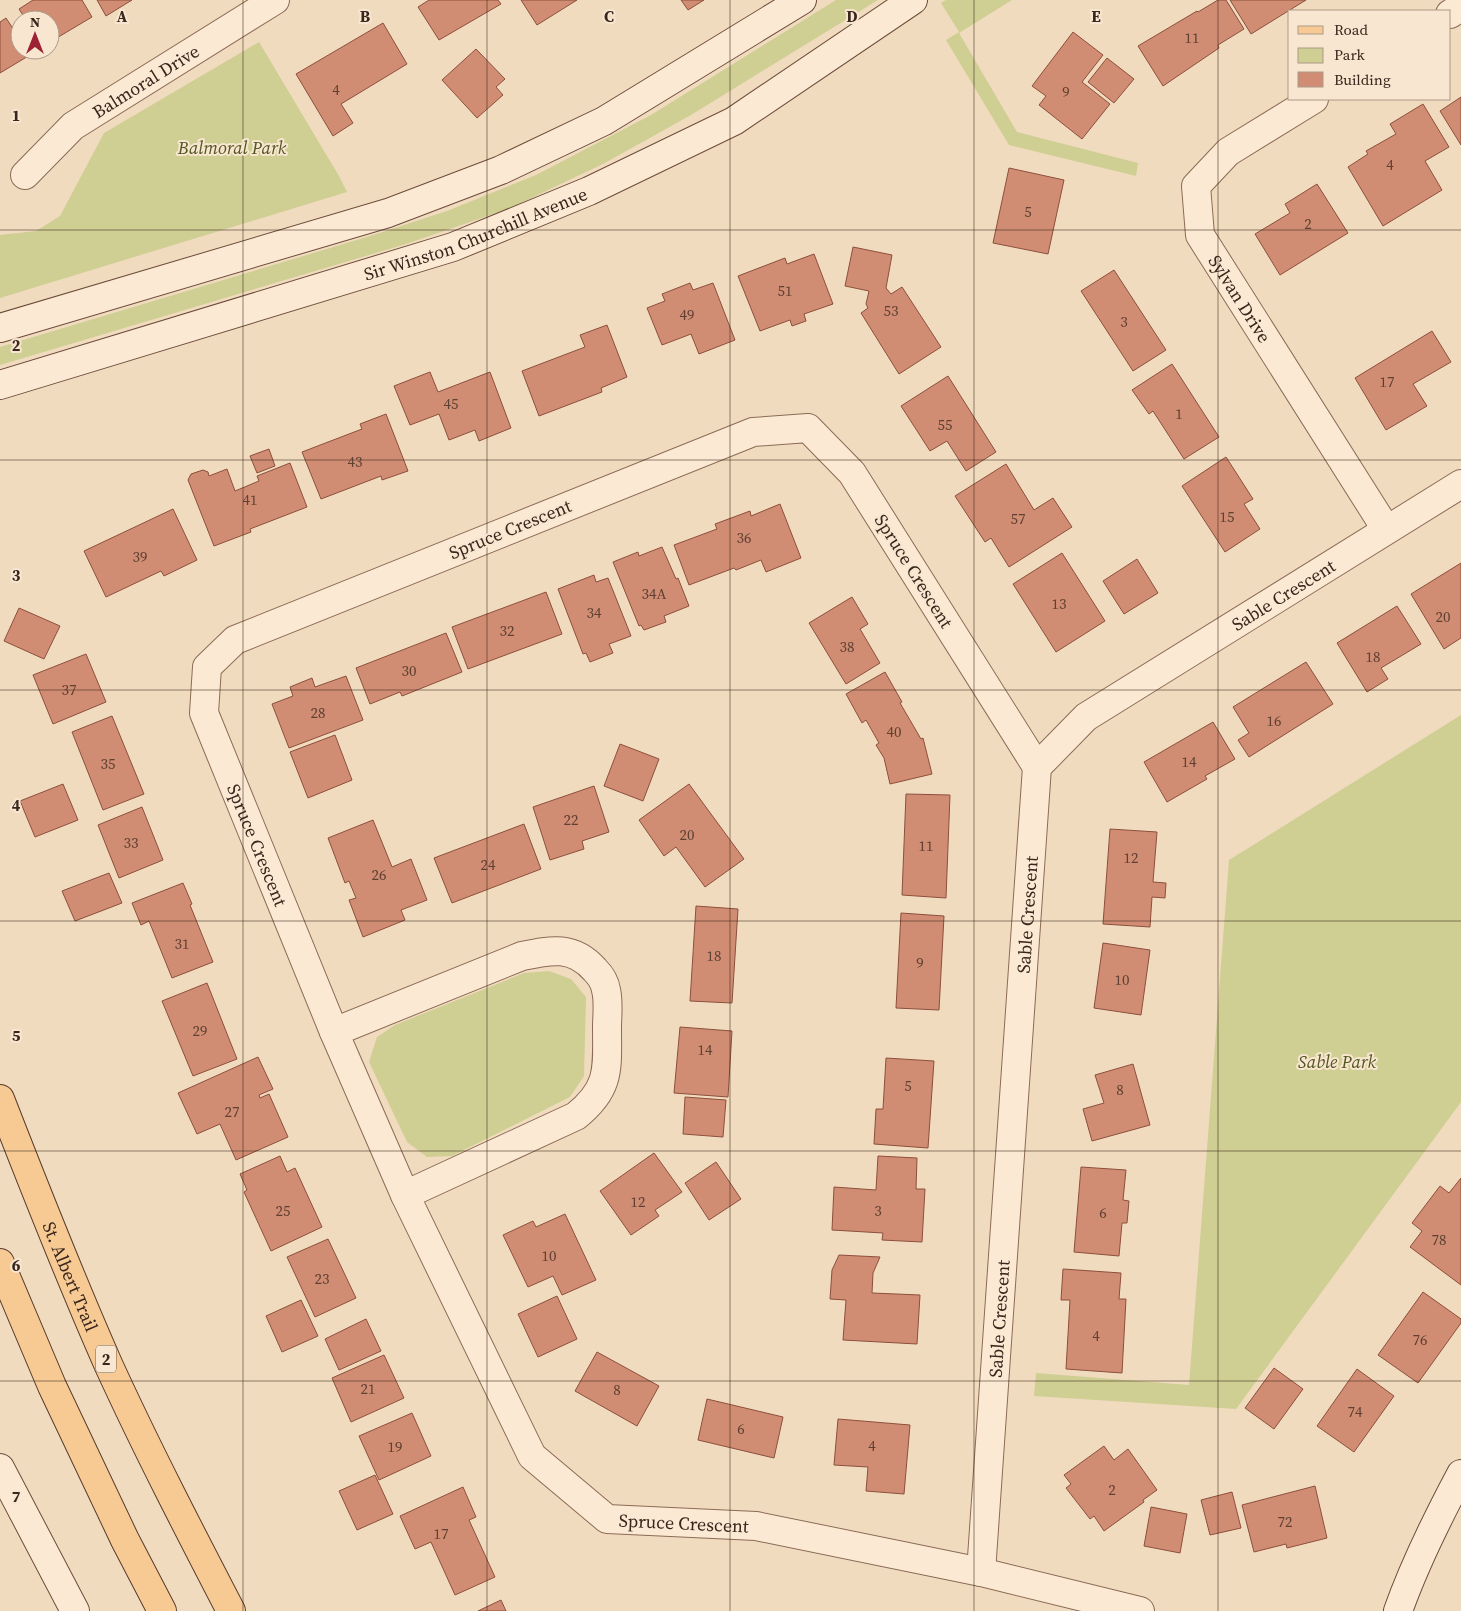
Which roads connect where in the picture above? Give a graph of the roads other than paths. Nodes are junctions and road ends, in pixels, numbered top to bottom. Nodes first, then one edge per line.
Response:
1 (275, 0) edge
2 (802, 0) edge
3 (912, 0) edge
4 (1312, 100) edge
5 (25, 174) dead end
6 (0, 328) edge
7 (0, 385) edge
8 (1461, 484) edge
9 (1386, 529) junction
10 (1037, 767) junction
11 (334, 1032) junction
12 (0, 1099) edge
13 (406, 1195) junction
14 (0, 1263) edge
15 (0, 1468) edge
16 (1461, 1474) edge
17 (981, 1572) junction
18 (75, 1611) edge
19 (162, 1611) edge
20 (231, 1611) edge
21 (1140, 1611) edge
22 (1398, 1611) edge

1 - 5 street, Balmoral Drive
2 - 6 street
3 - 7 street, Sir Winston Churchill Avenue
4 - 9 street, Sylvan Drive
8 - 9 street, Sable Crescent
9 - 10 street, Sable Crescent
10 - 11 street, Spruce Crescent
10 - 17 street, Sable Crescent
11 - 13 street, Spruce Crescent
11 - 13 street
12 - 20 main road, St. Albert Trail / 2
13 - 17 street, Spruce Crescent
14 - 19 main road
15 - 18 street
16 - 22 street
17 - 21 street, Spruce Crescent

